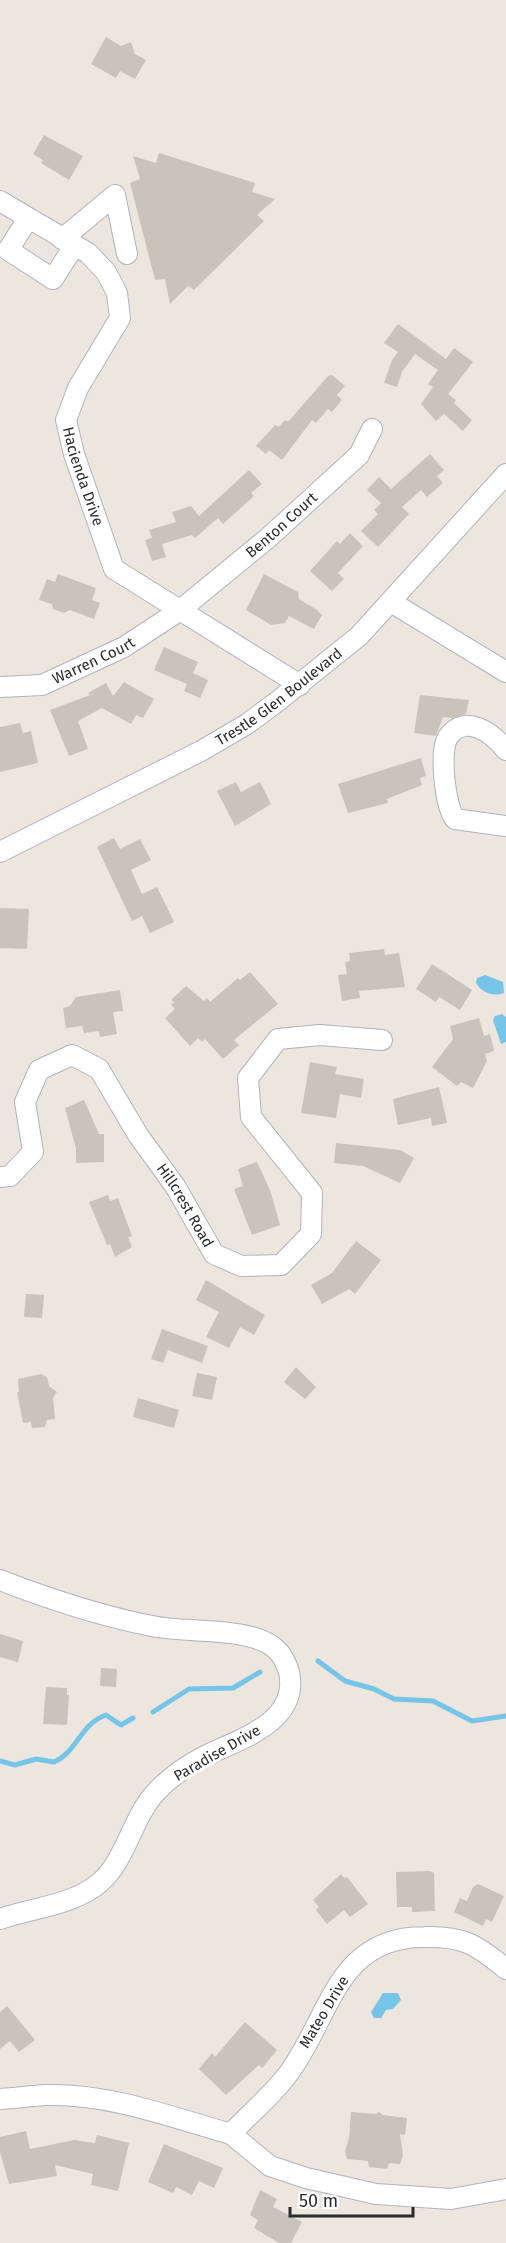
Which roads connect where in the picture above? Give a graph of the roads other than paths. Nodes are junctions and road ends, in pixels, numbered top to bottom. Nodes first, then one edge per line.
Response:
1 (0, 201) edge
2 (28, 219) junction
3 (68, 242) junction
4 (127, 254) dead end
5 (372, 429) dead end
6 (506, 474) edge
7 (391, 602) junction
8 (180, 611) junction
9 (506, 672) edge
10 (300, 685) junction
11 (0, 687) edge
12 (506, 750) edge
13 (506, 825) edge
14 (0, 852) edge
15 (382, 1040) dead end
16 (0, 1177) edge
17 (0, 1580) edge
18 (0, 1919) edge
19 (506, 1969) edge
20 (0, 2099) edge
21 (231, 2134) junction
22 (506, 2189) edge

1 - 2 street, Hacienda Drive
2 - 3 street, Hacienda Drive
2 - 3 street
3 - 4 street
3 - 8 street, Hacienda Drive
5 - 8 street, Benton Court
6 - 7 street, Trestle Glen Boulevard
7 - 9 street
7 - 10 street, Trestle Glen Boulevard
8 - 10 street, Hacienda Drive
8 - 11 street, Warren Court
10 - 14 street, Trestle Glen Boulevard
12 - 13 street
15 - 16 street, Hillcrest Road
17 - 18 street, Paradise Drive
19 - 21 street, Mateo Drive
20 - 21 street
21 - 22 street

